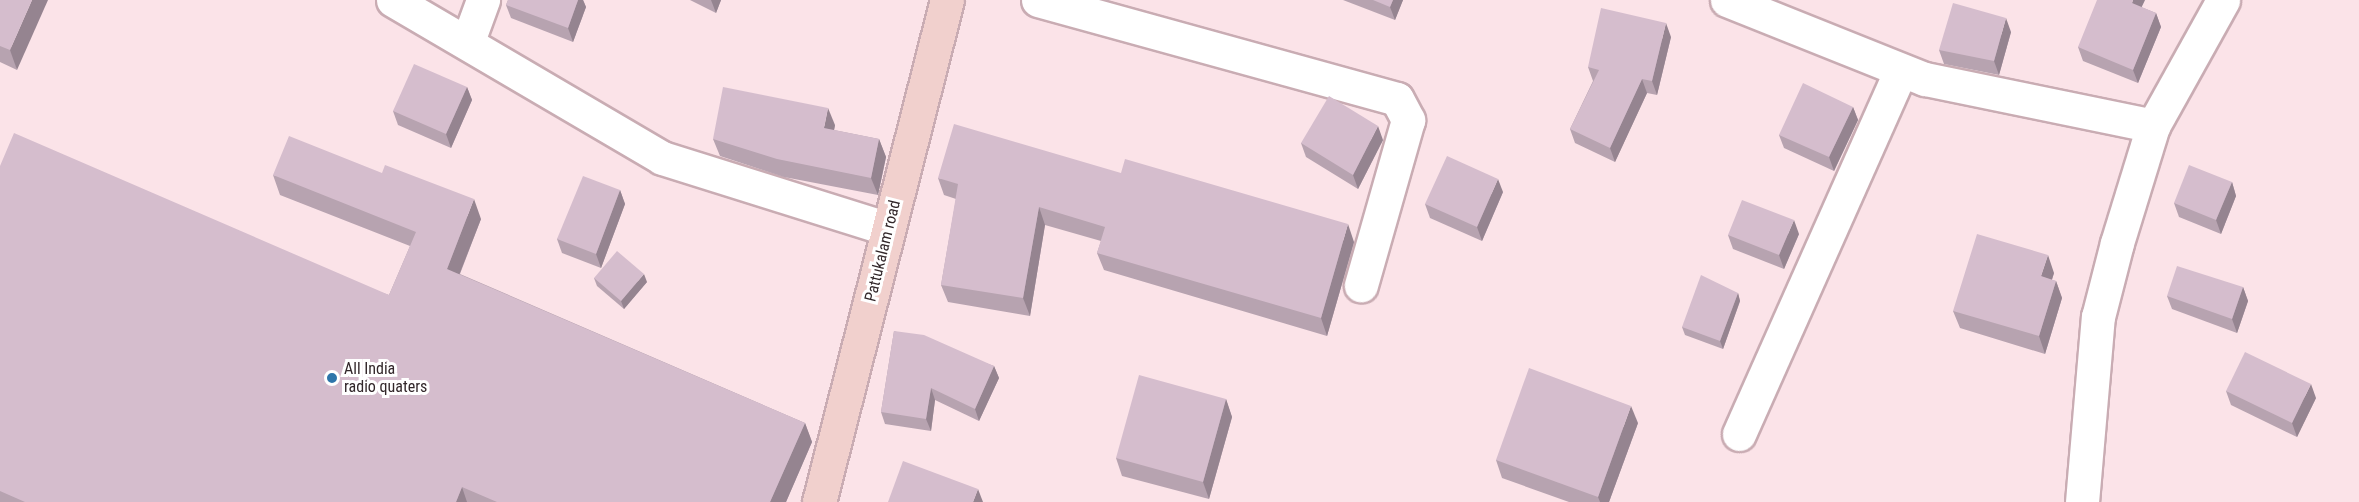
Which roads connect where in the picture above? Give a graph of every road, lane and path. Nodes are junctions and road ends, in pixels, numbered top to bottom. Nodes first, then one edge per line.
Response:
1 (393, 0) edge
2 (483, 0) edge
3 (946, 0) edge
4 (1038, 0) edge
5 (1727, 0) edge
6 (2223, 0) edge
7 (468, 41) junction
8 (1902, 70) junction
9 (2153, 126) junction
10 (888, 229) junction
11 (1361, 285) dead end
12 (1739, 434) dead end
13 (819, 502) edge
14 (2082, 502) edge

1 - 7 street
2 - 7 street
3 - 10 main road, Pattukalam road
4 - 11 street
5 - 8 street
6 - 9 street
7 - 10 street
8 - 9 street
8 - 12 street
9 - 14 street
10 - 13 main road, Pattukalam road

